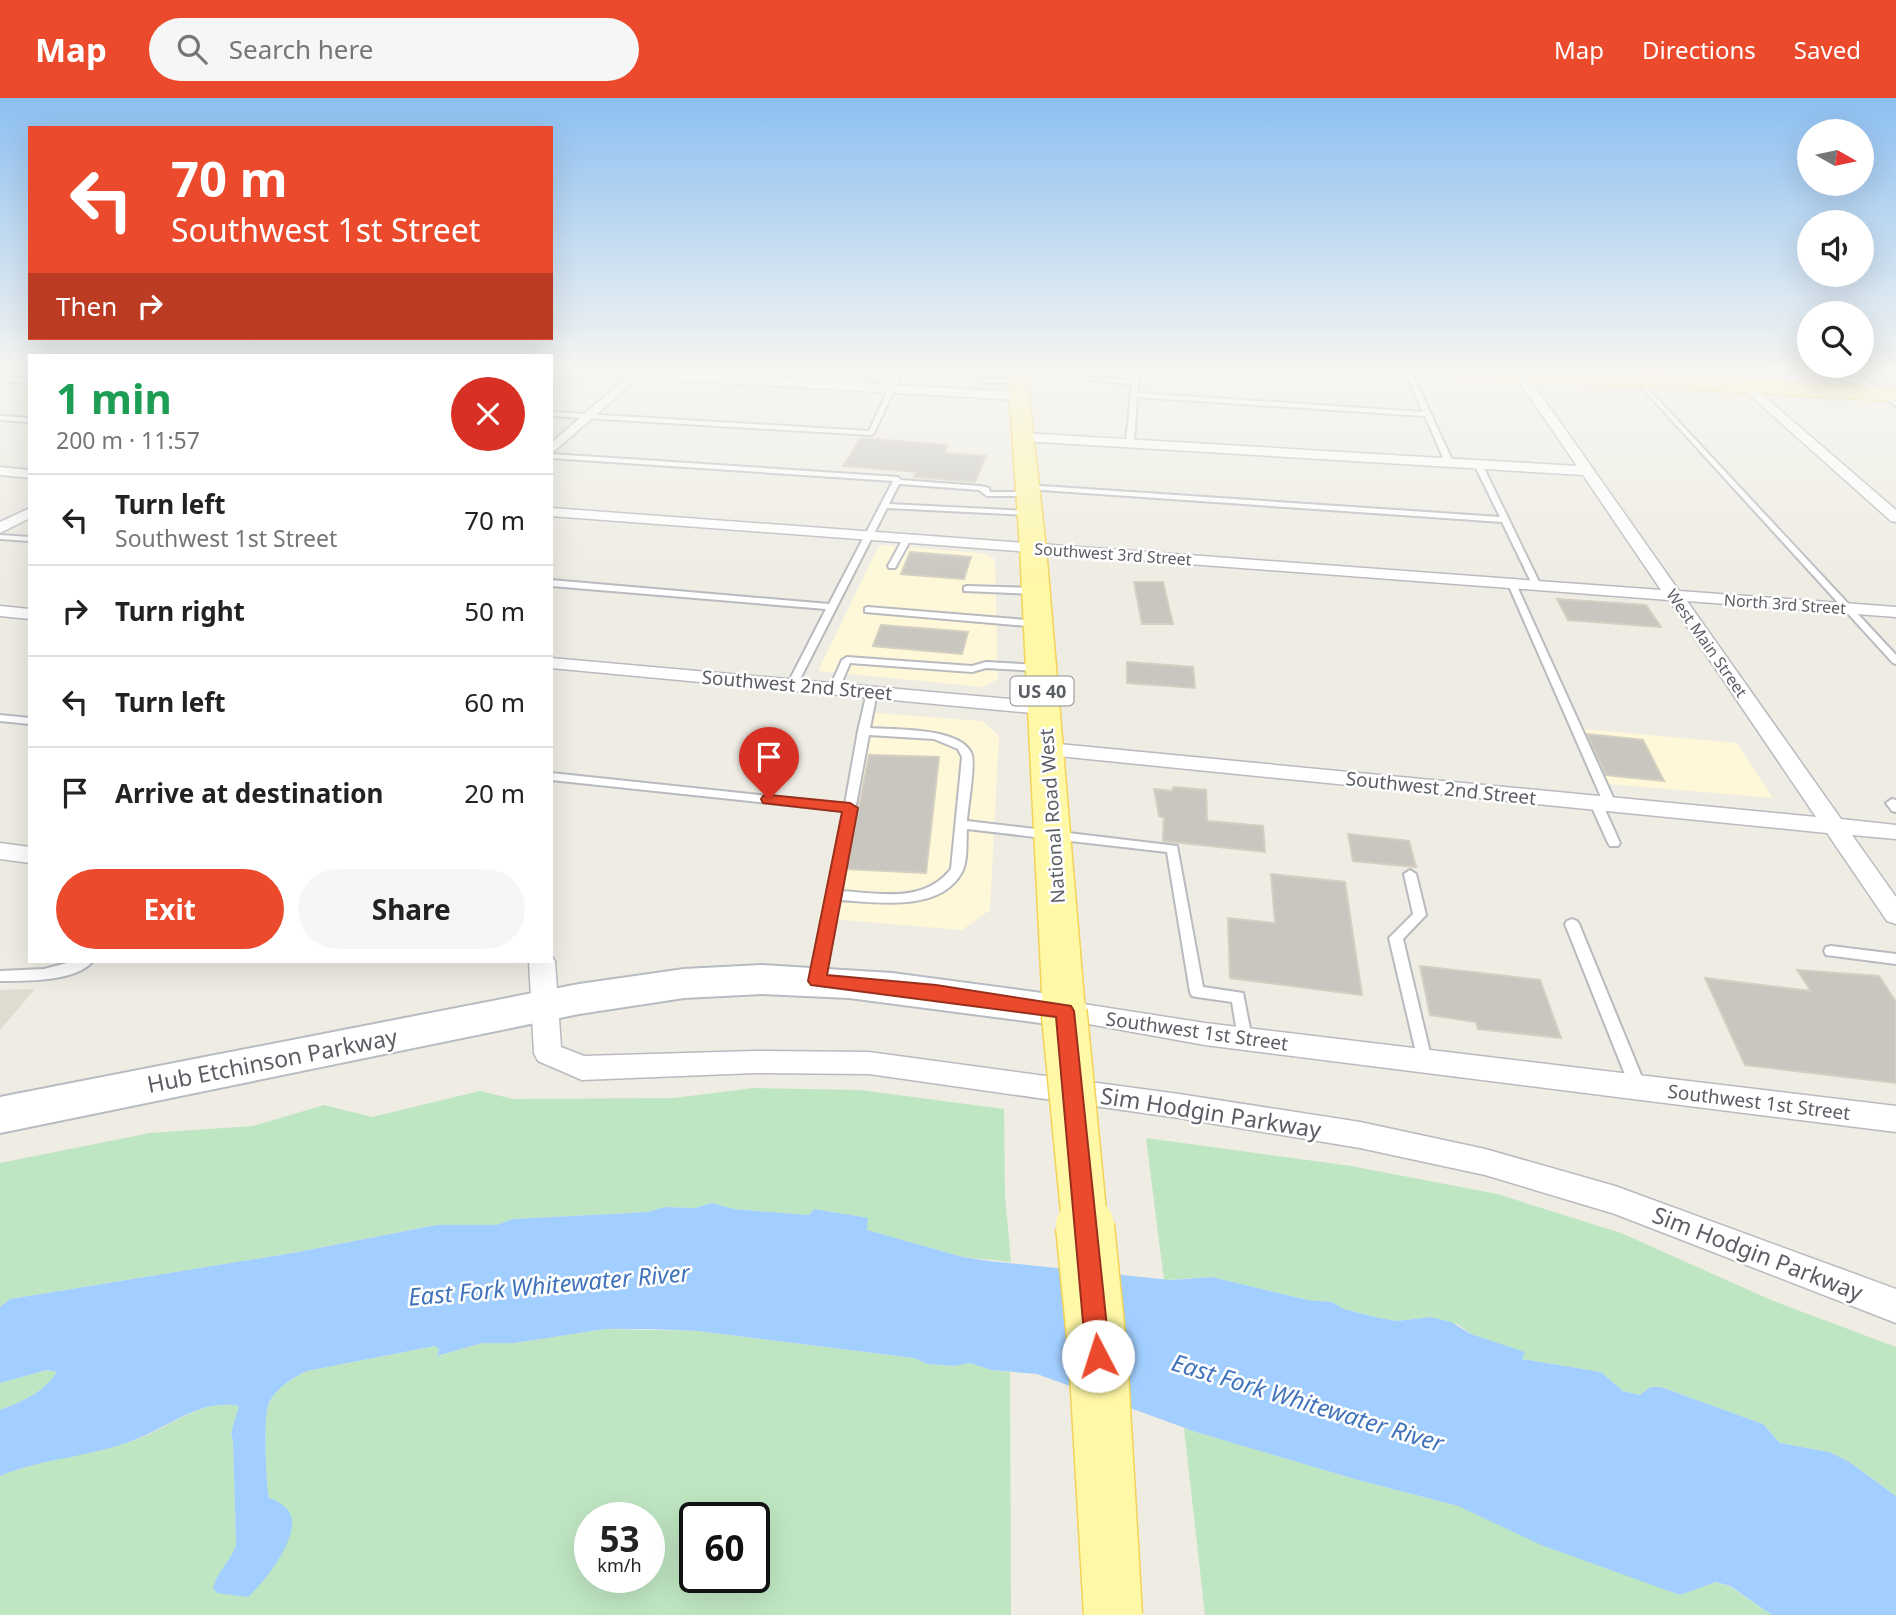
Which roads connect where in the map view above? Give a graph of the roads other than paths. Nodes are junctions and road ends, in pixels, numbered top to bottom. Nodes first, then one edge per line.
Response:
1 (1023, 442) edge
2 (1108, 442) edge
3 (1439, 442) edge
4 (1565, 442) edge
5 (1695, 442) edge
6 (1809, 442) edge
7 (1130, 443) joint
8 (553, 456) edge
9 (1449, 463) junction
10 (1478, 464) junction
11 (0, 471) edge
12 (1585, 471) junction
13 (28, 474) edge
14 (897, 482) junction
15 (987, 494) junction
16 (1028, 498) junction
17 (886, 502) junction
18 (553, 512) edge
19 (28, 513) edge
20 (1896, 518) edge
21 (1505, 520) junction
22 (0, 528) edge
23 (869, 536) junction
24 (0, 537) edge
25 (28, 539) edge
26 (908, 539) junction
27 (1033, 548) junction
28 (892, 566) dead end
29 (553, 583) edge
30 (1511, 584) junction
31 (1537, 586) junction
32 (967, 589) dead end
33 (1036, 591) junction
34 (1675, 597) junction
35 (832, 607) junction
36 (1848, 609) junction
37 (868, 610) dead end
38 (0, 611) edge
39 (1896, 612) edge
40 (28, 614) edge
41 (1038, 624) junction
42 (1896, 661) edge
43 (553, 663) edge
44 (1041, 667) junction
45 (792, 685) junction
46 (834, 689) junction
47 (872, 692) junction
48 (1043, 708) junction
49 (0, 718) edge
50 (28, 721) edge
51 (863, 731) junction
52 (1048, 749) junction
53 (553, 776) edge
54 (1603, 804) junction
55 (850, 808) junction
56 (961, 824) junction
57 (1834, 826) junction
58 (1896, 832) edge
59 (1054, 835) junction
60 (1614, 843) dead end
61 (0, 851) edge
62 (28, 855) edge
63 (1410, 874) dead end
64 (832, 895) junction
65 (1896, 915) edge
66 (1572, 924) dead end
67 (1831, 951) dead end
68 (1896, 959) edge
69 (83, 963) edge
70 (541, 963) edge
71 (0, 976) edge
72 (817, 981) junction
73 (544, 1007) junction
74 (1064, 1011) junction
75 (1245, 1039) junction
76 (1425, 1061) junction
77 (1638, 1087) junction
78 (0, 1115) edge
79 (1896, 1119) edge
80 (1896, 1306) edge
81 (1113, 1615) edge

1 - 16 main road, National Road West / US 40
2 - 7 street
3 - 9 lane
4 - 12 street, West Main Street
5 - 36 lane
6 - 20 street
7 - 9 street
8 - 14 lane
9 - 10 street
10 - 12 street
10 - 21 lane
11 - 13 street
12 - 34 street, West Main Street
14 - 15 lane
14 - 17 lane
15 - 16 lane
15 - 17 lane
16 - 17 lane
16 - 21 lane
16 - 27 main road, National Road West / US 40
17 - 23 lane
18 - 23 street, Southwest 3rd Street
19 - 22 street
21 - 31 lane
23 - 26 street, Southwest 3rd Street
23 - 35 lane
24 - 25 lane
26 - 27 street, Southwest 3rd Street
26 - 28 lane
27 - 30 street, Southwest 3rd Street
27 - 33 main road, National Road West / US 40
29 - 35 lane
30 - 31 street, Southwest 3rd Street
30 - 54 lane
31 - 34 street, Southwest 3rd Street
32 - 33 lane
33 - 41 main road, National Road West / US 40
34 - 36 street, North 3rd Street
34 - 57 street, West Main Street
35 - 45 lane
36 - 39 street, North 3rd Street
36 - 42 lane
37 - 41 lane
38 - 40 street
41 - 44 main road, National Road West / US 40
43 - 45 street, Southwest 2nd Street
44 - 46 lane
44 - 48 main road, National Road West / US 40
45 - 46 street, Southwest 2nd Street
46 - 47 street, Southwest 2nd Street
47 - 48 street, Southwest 2nd Street
47 - 51 lane
48 - 52 main road, National Road West / US 40
49 - 50 lane
51 - 55 lane
51 - 56 lane
52 - 54 street, Southwest 2nd Street
52 - 59 main road, National Road West / US 40
53 - 55 lane
54 - 57 street, Southwest 2nd Street
54 - 60 lane
55 - 64 lane
56 - 59 lane
56 - 64 lane
57 - 58 street, Southwest 2nd Street
57 - 65 street, West Main Street
59 - 74 main road, National Road West / US 40
59 - 75 lane
61 - 62 street
63 - 76 lane
64 - 72 lane
66 - 77 lane
67 - 68 lane
69 - 71 lane
70 - 73 street
72 - 73 street, Southwest 1st Street
72 - 74 street, Southwest 1st Street
73 - 78 street, Hub Etchinson Parkway
73 - 80 street, Sim Hodgin Parkway
74 - 75 street, Southwest 1st Street
74 - 81 main road, US 40, bridge
75 - 76 street, Southwest 1st Street
76 - 77 street, Southwest 1st Street
77 - 79 street, Southwest 1st Street

